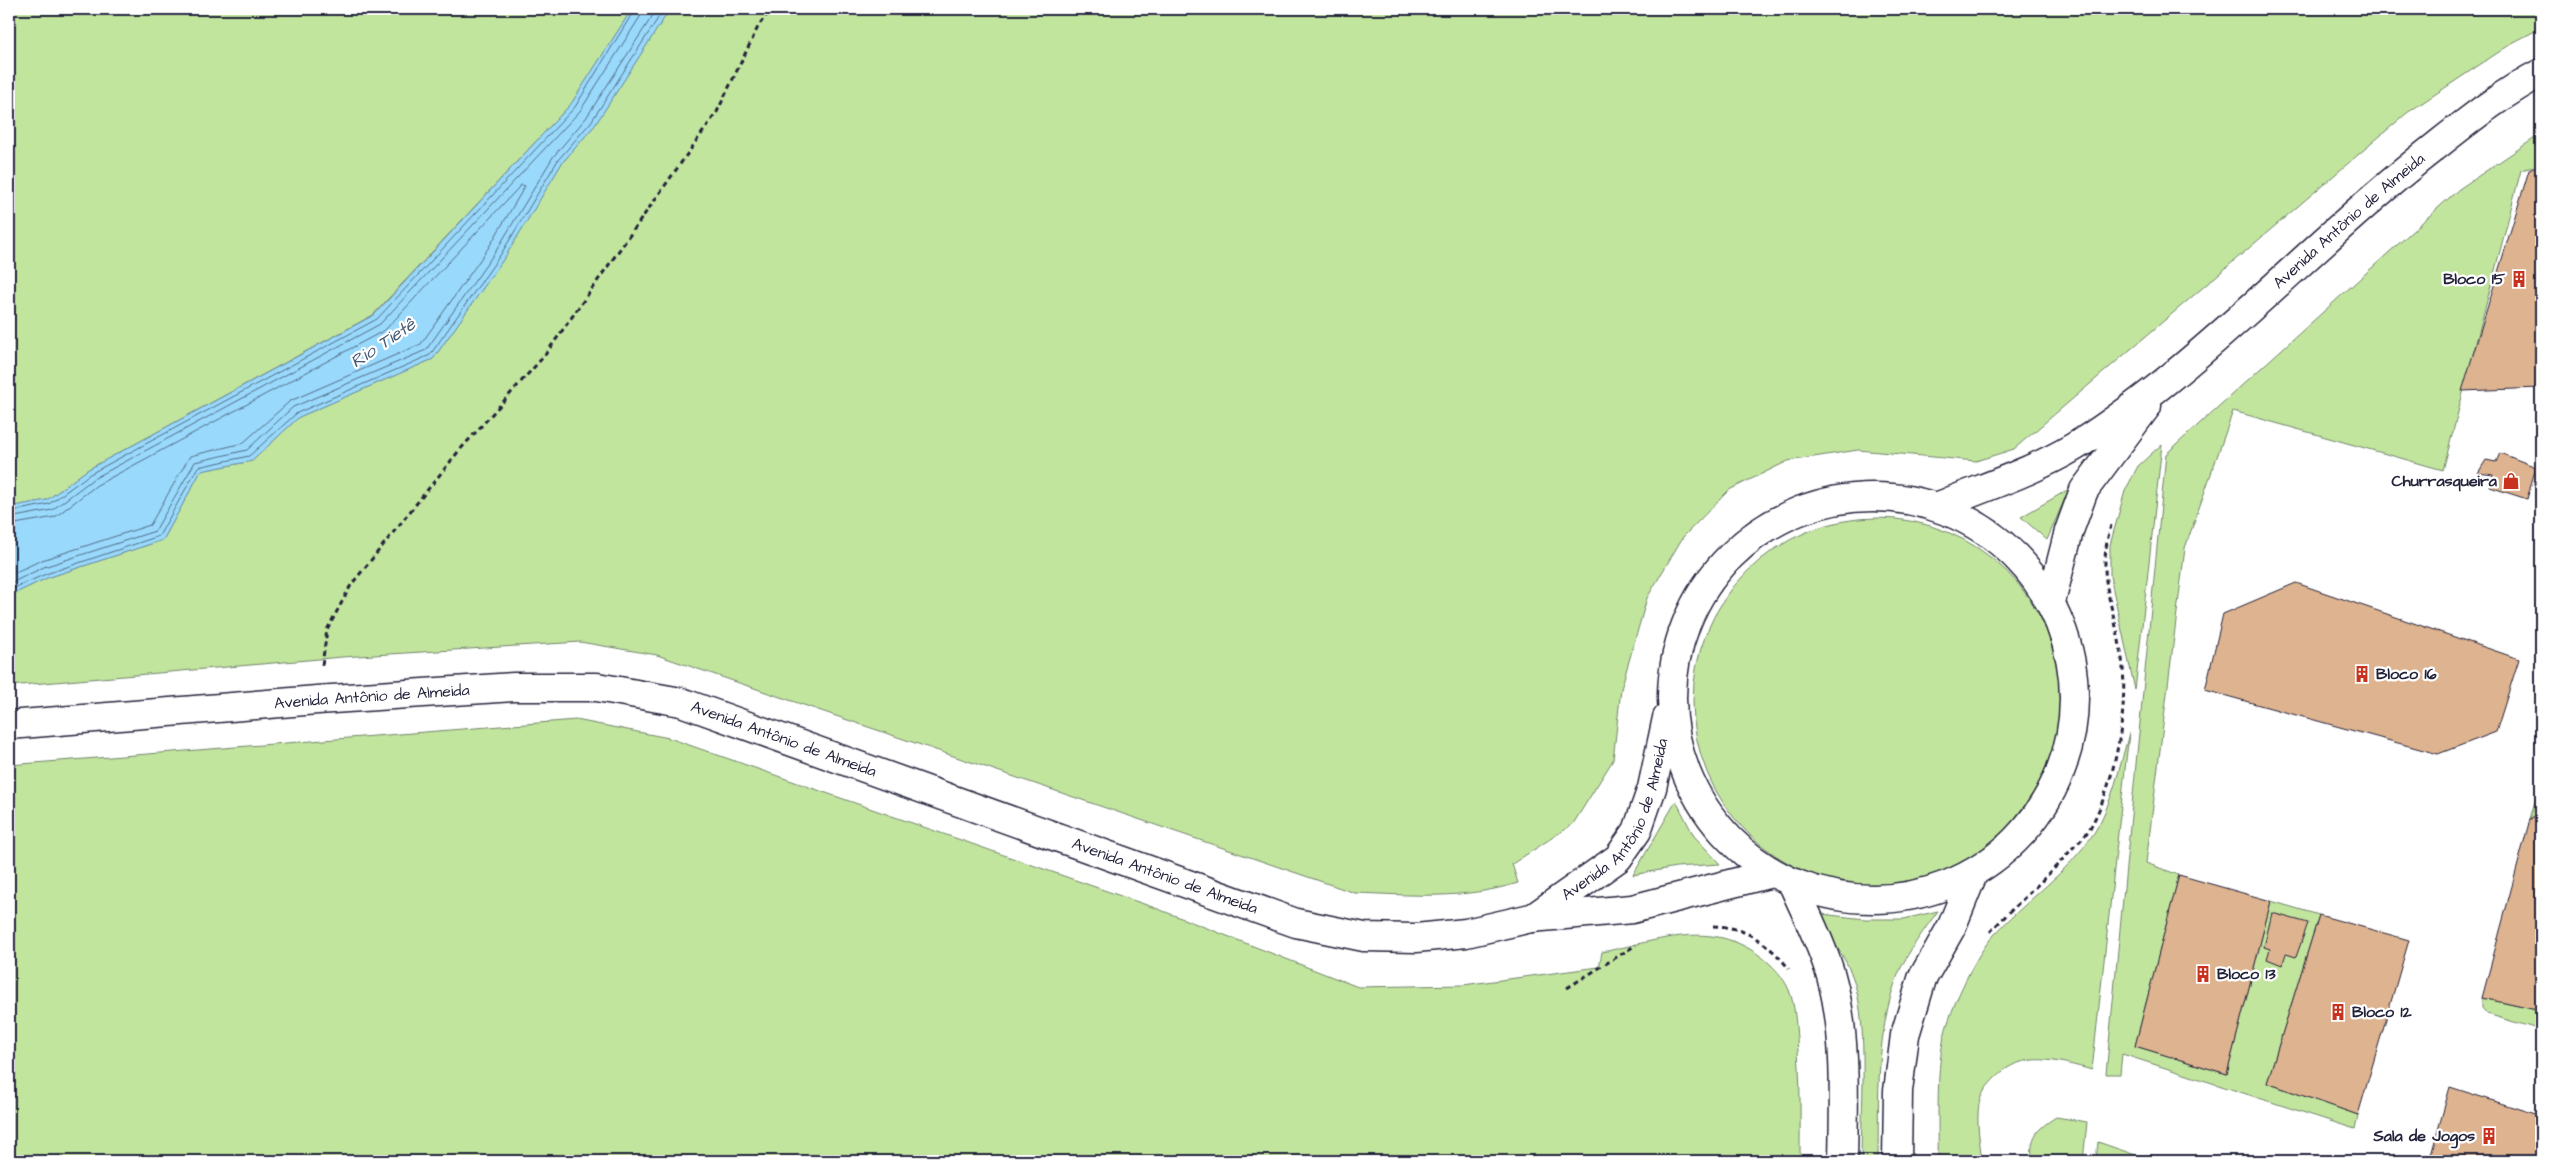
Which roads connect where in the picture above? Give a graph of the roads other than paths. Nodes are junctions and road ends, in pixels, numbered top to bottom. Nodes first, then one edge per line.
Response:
1 (2541, 73) edge
2 (2166, 381) junction
3 (1939, 506) junction
4 (2052, 602) junction
5 (1671, 700) junction
6 (9, 725) edge
7 (1973, 874) junction
8 (1783, 879) junction
9 (1531, 918) junction
10 (1843, 1161) edge
11 (1897, 1161) edge

1 - 2 street, Avenida Antônio de Almeida
2 - 3 street, Avenida Antônio de Almeida
2 - 4 street, Avenida Antônio de Almeida
3 - 4 street, Avenida Antônio de Almeida
3 - 5 street, Avenida Antônio de Almeida
4 - 7 street, Avenida Antônio de Almeida
5 - 8 street, Avenida Antônio de Almeida
5 - 9 street, Avenida Antônio de Almeida
6 - 9 street, Avenida Antônio de Almeida
7 - 8 street, Avenida Antônio de Almeida
7 - 11 street
8 - 9 street, Avenida Antônio de Almeida
8 - 10 street

